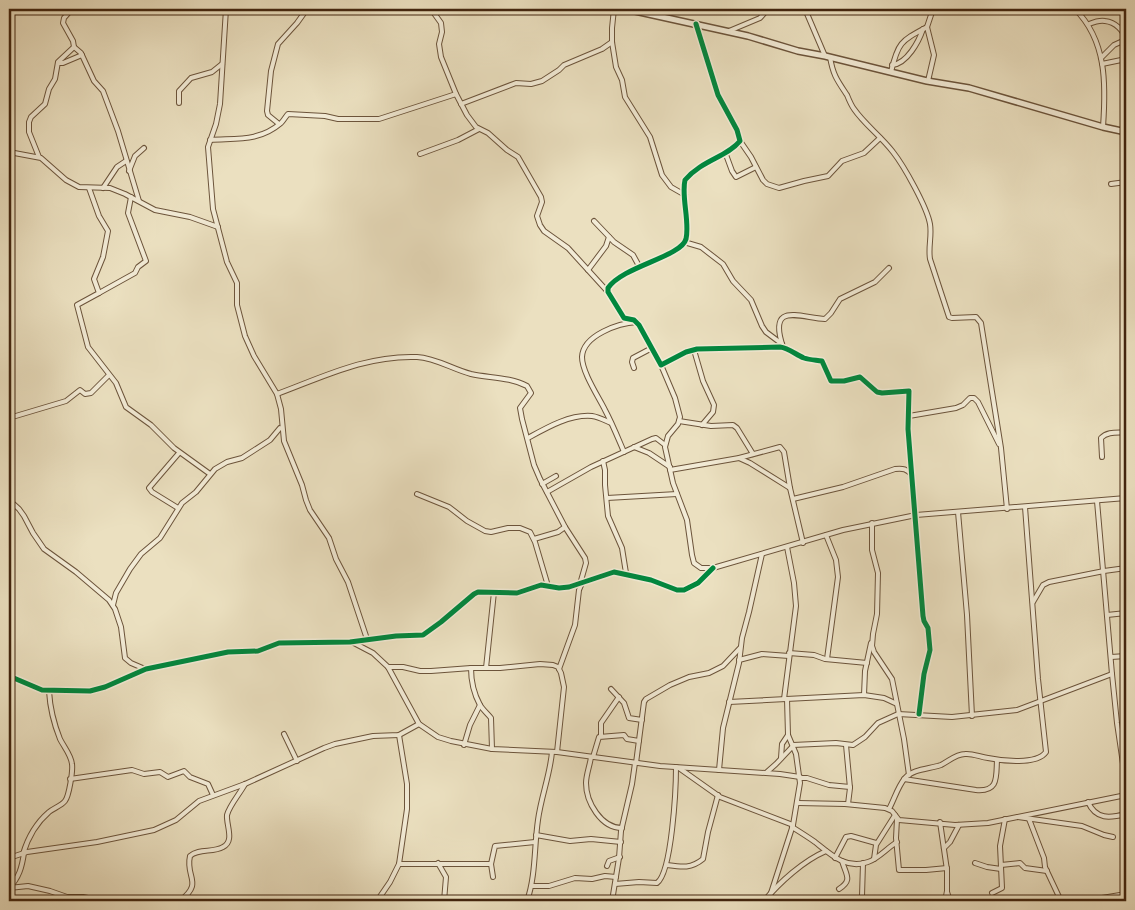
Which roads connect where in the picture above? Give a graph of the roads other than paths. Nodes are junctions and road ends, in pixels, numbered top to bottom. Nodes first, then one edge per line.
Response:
1 (10, 9) edge
2 (72, 9) edge
3 (226, 9) edge
4 (307, 9) edge
5 (430, 9) edge
6 (614, 9) edge
7 (626, 9) edge
8 (768, 9) edge
9 (805, 9) edge
10 (933, 9) edge
11 (1075, 9) edge
12 (9, 16) edge
13 (696, 24) junction
14 (1088, 24) junction
15 (925, 28) junction
16 (729, 31) junction
17 (612, 42) junction
18 (74, 47) junction
19 (82, 55) junction
20 (827, 56) junction
21 (1101, 58) junction
22 (1126, 58) edge
23 (58, 63) junction
24 (222, 64) junction
25 (1102, 64) junction
26 (892, 65) junction
27 (890, 72) junction
28 (928, 81) junction
29 (456, 94) junction
30 (179, 103) dead end
31 (461, 104) junction
32 (279, 124) junction
33 (1103, 128) junction
34 (478, 129) junction
35 (1126, 132) edge
36 (880, 138) junction
37 (210, 140) junction
38 (740, 141) junction
39 (144, 148) dead end
40 (9, 152) edge
41 (725, 152) junction
42 (420, 154) dead end
43 (39, 157) junction
44 (126, 161) junction
45 (756, 167) junction
46 (129, 171) junction
47 (1126, 182) edge
48 (1111, 184) dead end
49 (89, 188) junction
50 (103, 188) junction
51 (685, 195) junction
52 (131, 197) junction
53 (139, 202) junction
54 (594, 221) dead end
55 (218, 227) junction
56 (609, 237) junction
57 (684, 242) junction
58 (640, 266) junction
59 (889, 268) dead end
60 (588, 270) junction
61 (608, 292) junction
62 (99, 293) junction
63 (637, 322) junction
64 (782, 345) junction
65 (652, 348) junction
66 (694, 350) junction
67 (661, 365) junction
68 (634, 368) dead end
69 (108, 375) junction
70 (277, 394) junction
71 (909, 416) junction
72 (9, 418) edge
73 (679, 421) junction
74 (611, 423) junction
75 (702, 425) junction
76 (280, 428) dead end
77 (1126, 432) edge
78 (528, 438) junction
79 (666, 445) junction
80 (634, 447) junction
81 (1001, 448) junction
82 (624, 452) junction
83 (179, 453) junction
84 (752, 454) junction
85 (1102, 456) dead end
86 (739, 458) junction
87 (603, 461) junction
88 (670, 468) junction
89 (210, 474) junction
90 (912, 475) junction
91 (556, 476) dead end
92 (542, 484) junction
93 (790, 488) junction
94 (547, 492) junction
95 (417, 494) dead end
96 (677, 494) junction
97 (607, 498) junction
98 (1126, 498) edge
99 (793, 499) junction
100 (9, 500) edge
101 (1097, 501) junction
102 (1026, 507) junction
103 (178, 508) junction
104 (1007, 509) junction
105 (958, 512) junction
106 (916, 515) junction
107 (872, 524) junction
108 (566, 527) junction
109 (826, 535) junction
110 (534, 538) junction
111 (803, 543) junction
112 (788, 547) junction
113 (762, 554) junction
114 (713, 568) junction
115 (1126, 568) edge
116 (1104, 570) junction
117 (626, 573) junction
118 (581, 583) junction
119 (548, 586) junction
120 (494, 592) junction
121 (1033, 603) junction
122 (113, 605) junction
123 (1126, 613) edge
124 (1107, 615) junction
125 (873, 634) junction
126 (367, 639) junction
127 (350, 642) junction
128 (740, 648) junction
129 (789, 654) junction
130 (1126, 656) edge
131 (1111, 657) junction
132 (828, 659) junction
133 (739, 660) junction
134 (867, 662) junction
135 (388, 667) junction
136 (471, 668) junction
137 (486, 668) junction
138 (146, 669) junction
139 (559, 669) junction
140 (1112, 674) junction
141 (9, 676) edge
142 (611, 689) dead end
143 (49, 691) junction
144 (864, 695) junction
145 (619, 697) junction
146 (785, 699) junction
147 (1041, 701) junction
148 (729, 702) junction
149 (897, 704) junction
150 (480, 705) junction
151 (898, 714) junction
152 (919, 714) junction
153 (972, 716) junction
154 (642, 720) junction
155 (419, 724) junction
156 (284, 734) dead end
157 (788, 734) junction
158 (400, 735) junction
159 (601, 736) junction
160 (638, 742) junction
161 (464, 744) junction
162 (846, 745) junction
163 (793, 746) junction
164 (492, 749) junction
165 (554, 752) junction
166 (592, 757) junction
167 (781, 758) junction
168 (997, 760) junction
169 (298, 761) junction
170 (636, 763) junction
171 (677, 767) junction
172 (719, 770) junction
173 (766, 773) junction
174 (909, 775) junction
175 (800, 778) junction
176 (70, 779) junction
177 (904, 779) junction
178 (245, 784) junction
179 (1126, 784) edge
180 (850, 786) junction
181 (213, 795) junction
182 (718, 795) junction
183 (1126, 795) edge
184 (1088, 802) junction
185 (798, 803) junction
186 (848, 804) junction
187 (889, 809) junction
188 (1126, 814) edge
189 (896, 817) junction
190 (1018, 817) junction
191 (1005, 819) junction
192 (1029, 819) junction
193 (940, 822) junction
194 (959, 825) junction
195 (792, 826) junction
196 (622, 828) junction
197 (536, 835) junction
198 (1113, 837) dead end
199 (535, 842) junction
200 (621, 842) junction
201 (897, 842) junction
202 (876, 843) junction
203 (944, 848) junction
204 (826, 852) junction
205 (24, 853) junction
206 (620, 857) junction
207 (9, 858) edge
208 (835, 858) junction
209 (874, 858) junction
210 (842, 861) junction
211 (1044, 862) junction
212 (438, 863) junction
213 (863, 863) junction
214 (975, 863) dead end
215 (399, 864) junction
216 (491, 864) junction
217 (667, 865) junction
218 (607, 866) dead end
219 (1001, 867) junction
220 (947, 868) junction
221 (1036, 870) junction
222 (1047, 871) junction
223 (493, 877) dead end
224 (616, 877) junction
225 (615, 884) junction
226 (532, 886) junction
227 (9, 888) edge
228 (839, 889) dead end
229 (947, 889) junction
230 (992, 893) dead end
231 (771, 894) junction
232 (1126, 894) edge
233 (1112, 899) edge
234 (104, 901) edge
235 (180, 901) edge
236 (377, 901) edge
237 (444, 901) edge
238 (527, 901) edge
239 (612, 901) edge
240 (764, 901) edge
241 (866, 901) edge
242 (945, 901) edge
243 (950, 901) edge
244 (1061, 901) edge
245 (1084, 901) edge

1 - 12 street
2 - 18 street
3 - 24 street
4 - 32 street
5 - 29 street
6 - 17 street
7 - 13 street
8 - 16 street
9 - 20 street
10 - 15 street
11 - 14 street
13 - 16 street
13 - 38 street
14 - 21 street
14 - 21 street
15 - 26 street
15 - 26 street
15 - 28 street
16 - 20 street
17 - 31 street
17 - 51 street
18 - 19 street
18 - 23 street
19 - 23 street
19 - 44 street
20 - 27 street
20 - 36 street
21 - 25 street
22 - 25 street
23 - 43 street
24 - 30 street
24 - 37 street
25 - 33 street
26 - 27 street
27 - 28 street
28 - 33 street
29 - 31 street
29 - 32 street
31 - 34 street
32 - 37 street
33 - 35 street
34 - 42 street
34 - 60 street
36 - 45 street
36 - 81 street
37 - 55 street
38 - 41 street
38 - 45 street
39 - 46 street
40 - 43 street
41 - 45 street
41 - 51 street
43 - 49 street
44 - 46 street
44 - 50 street
46 - 53 street
47 - 48 street
49 - 50 street
49 - 62 street
50 - 52 street
51 - 57 street
52 - 53 street
52 - 62 street
53 - 55 street
54 - 56 street
55 - 70 street
56 - 58 street
56 - 60 street
57 - 58 street
57 - 64 street
58 - 61 street
59 - 64 street
60 - 61 street
61 - 63 street
62 - 69 street
63 - 65 street
63 - 74 street
64 - 66 street
64 - 71 street
65 - 67 street
65 - 68 street
66 - 67 street
66 - 75 street
67 - 73 street
69 - 72 street
69 - 83 street
70 - 78 street
70 - 126 street
71 - 81 street
71 - 90 street
73 - 75 street
73 - 79 street
74 - 78 street
74 - 82 street
75 - 84 street
76 - 89 street
77 - 85 street
78 - 92 street
79 - 80 street
79 - 88 street
80 - 82 street
80 - 88 street
81 - 104 street
82 - 87 street
83 - 89 street
83 - 103 street
84 - 86 street
84 - 93 street
86 - 88 street
86 - 93 street
87 - 94 street
87 - 97 street
88 - 96 street
89 - 103 street
90 - 99 street
90 - 106 street
91 - 92 street
92 - 94 street
93 - 99 street
94 - 108 street
95 - 110 street
96 - 97 street
96 - 114 street
97 - 117 street
98 - 101 street
99 - 111 street
100 - 122 street
101 - 102 street
101 - 116 street
102 - 104 street
102 - 121 street
103 - 122 street
104 - 105 street
105 - 106 street
105 - 153 street
106 - 107 street
106 - 152 street
107 - 109 street
107 - 125 street
108 - 110 street
108 - 118 street
109 - 111 street
109 - 132 street
110 - 119 street
111 - 112 street
112 - 113 street
112 - 129 street
113 - 114 street
113 - 128 street
114 - 117 street
115 - 116 street
116 - 121 street
116 - 124 street
117 - 118 street
118 - 119 street
118 - 139 street
119 - 120 street
120 - 126 street
120 - 137 street
121 - 147 street
122 - 138 street
123 - 124 street
124 - 131 street
125 - 134 street
125 - 149 street
126 - 127 street
127 - 135 street
127 - 138 street
128 - 133 street
128 - 154 street
129 - 132 street
129 - 133 street
129 - 146 street
130 - 131 street
131 - 140 street
132 - 134 street
133 - 148 street
134 - 144 street
135 - 136 street
135 - 155 street
136 - 137 street
136 - 150 street
137 - 139 street
138 - 143 street
139 - 165 street
140 - 147 street
140 - 179 street
141 - 143 street
142 - 145 street
143 - 176 street
144 - 146 street
144 - 149 street
145 - 154 street
145 - 159 street
146 - 148 street
146 - 157 street
147 - 153 street
147 - 168 street
148 - 172 street
149 - 151 street
150 - 161 street
150 - 164 street
151 - 152 street
151 - 162 street
151 - 174 street
152 - 153 street
154 - 160 street
155 - 158 street
155 - 161 street
156 - 169 street
157 - 163 street
157 - 167 street
158 - 169 street
158 - 215 street
159 - 160 street
159 - 166 street
160 - 170 street
161 - 164 street
162 - 163 street
162 - 180 street
163 - 167 street
163 - 175 street
164 - 165 street
165 - 166 street
165 - 197 street
166 - 170 street
166 - 196 street
167 - 173 street
168 - 174 street
168 - 177 street
169 - 178 street
170 - 171 street
170 - 196 street
171 - 172 street
171 - 182 street
171 - 217 street
172 - 173 street
173 - 175 street
174 - 177 street
175 - 180 street
175 - 185 street
176 - 181 street
176 - 205 street
177 - 187 street
178 - 181 street
178 - 235 street
180 - 186 street
181 - 205 street
182 - 195 street
182 - 217 street
183 - 184 street
184 - 188 street
184 - 190 street
185 - 186 street
185 - 195 street
186 - 187 street
187 - 189 street
189 - 193 street
189 - 201 street
189 - 202 street
190 - 191 street
190 - 192 street
191 - 194 street
191 - 219 street
192 - 198 street
192 - 211 street
193 - 194 street
193 - 203 street
194 - 203 street
195 - 204 street
195 - 231 street
196 - 200 street
197 - 199 street
197 - 200 street
199 - 216 street
199 - 226 street
200 - 206 street
201 - 209 street
201 - 220 street
202 - 208 street
202 - 209 street
203 - 220 street
204 - 208 street
204 - 231 street
205 - 207 street
205 - 227 street
206 - 218 street
206 - 224 street
208 - 210 street
209 - 213 street
210 - 213 street
210 - 228 street
211 - 221 street
211 - 222 street
212 - 215 street
212 - 216 street
212 - 237 street
213 - 241 street
214 - 219 street
215 - 236 street
216 - 223 street
217 - 225 street
219 - 221 street
219 - 230 street
220 - 229 street
221 - 222 street
222 - 244 street
224 - 225 street
224 - 226 street
225 - 239 street
226 - 238 street
227 - 234 street
229 - 242 street
229 - 243 street
231 - 240 street
232 - 233 street
233 - 245 street

